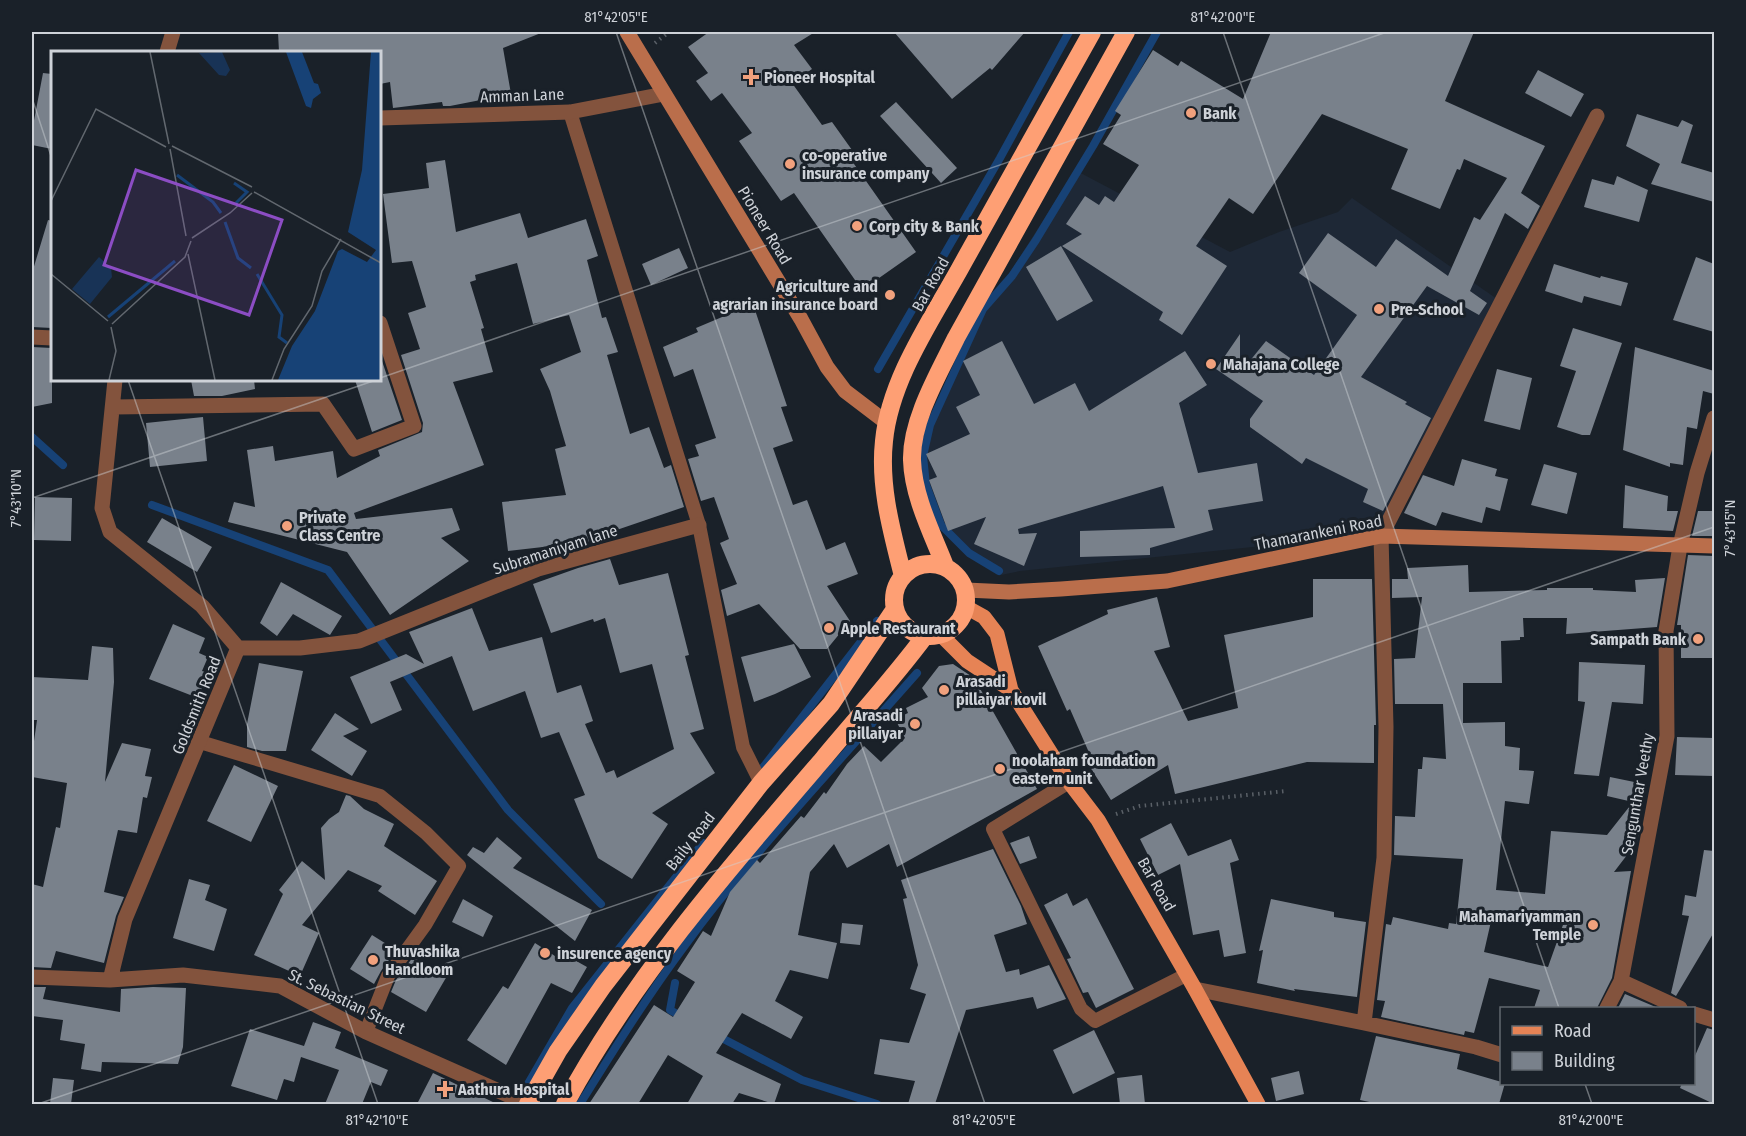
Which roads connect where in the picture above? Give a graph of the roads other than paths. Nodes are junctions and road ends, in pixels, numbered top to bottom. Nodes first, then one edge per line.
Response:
1 (173, 32) edge
2 (627, 32) edge
3 (1092, 32) edge
4 (1126, 32) edge
5 (167, 51) edge
6 (664, 94) junction
7 (570, 112) junction
8 (1597, 116) dead end
9 (381, 118) edge
10 (381, 326) edge
11 (32, 337) edge
12 (51, 338) edge
13 (116, 381) edge
14 (114, 407) junction
15 (1714, 418) edge
16 (887, 423) junction
17 (699, 525) junction
18 (1381, 536) junction
19 (1680, 546) junction
20 (1714, 546) edge
21 (945, 566) junction
22 (903, 576) junction
23 (966, 599) junction
24 (895, 609) junction
25 (933, 636) junction
26 (238, 648) junction
27 (1011, 690) junction
28 (200, 742) junction
29 (761, 783) junction
30 (1069, 783) junction
31 (1186, 975) junction
32 (32, 977) edge
33 (111, 980) junction
34 (1621, 981) junction
35 (1195, 989) junction
36 (1608, 1007) edge
37 (1678, 1007) edge
38 (1695, 1014) edge
39 (1714, 1020) edge
40 (1364, 1023) junction
41 (366, 1032) junction
42 (1500, 1054) edge
43 (528, 1104) edge
44 (565, 1104) edge
45 (1258, 1104) edge

1 - 5 street
2 - 6 street, Pioneer Road
3 - 16 highway, Bar Road
4 - 21 highway
6 - 7 street, Amman Lane
6 - 16 street, Pioneer Road
7 - 9 street, Amman Lane
7 - 17 lane
8 - 18 street
10 - 14 street
11 - 12 street
13 - 14 street, Goldsmith Road
14 - 26 street, Goldsmith Road
15 - 19 street, Sengunthar Veethy
16 - 22 highway, Bar Road
17 - 26 street, Subramaniyam lane
17 - 29 lane
18 - 19 street, Thamarankeni Road
18 - 23 street, Thamarankeni Road
18 - 40 street
19 - 20 street, Thamarankeni Road
19 - 34 street, Sengunthar Veethy
21 - 22 highway
21 - 23 highway
22 - 24 highway
23 - 25 highway
23 - 27 main road, Bar Road
24 - 25 highway
24 - 29 highway, Baily Road
25 - 27 main road, Bar Road
25 - 44 highway
26 - 28 street, Goldsmith Road
27 - 30 main road, Bar Road
28 - 33 street, Goldsmith Road
28 - 41 lane
29 - 43 highway, Baily Road
30 - 31 main road, Bar Road
30 - 31 lane
31 - 35 main road, Bar Road
32 - 33 street, St. Sebastian Street
33 - 41 street, St. Sebastian Street
34 - 36 street, Sengunthar Veethy
34 - 37 street
35 - 40 street
35 - 45 main road, Bar Road
38 - 39 street
40 - 42 street
41 - 43 street, St. Sebastian Street

